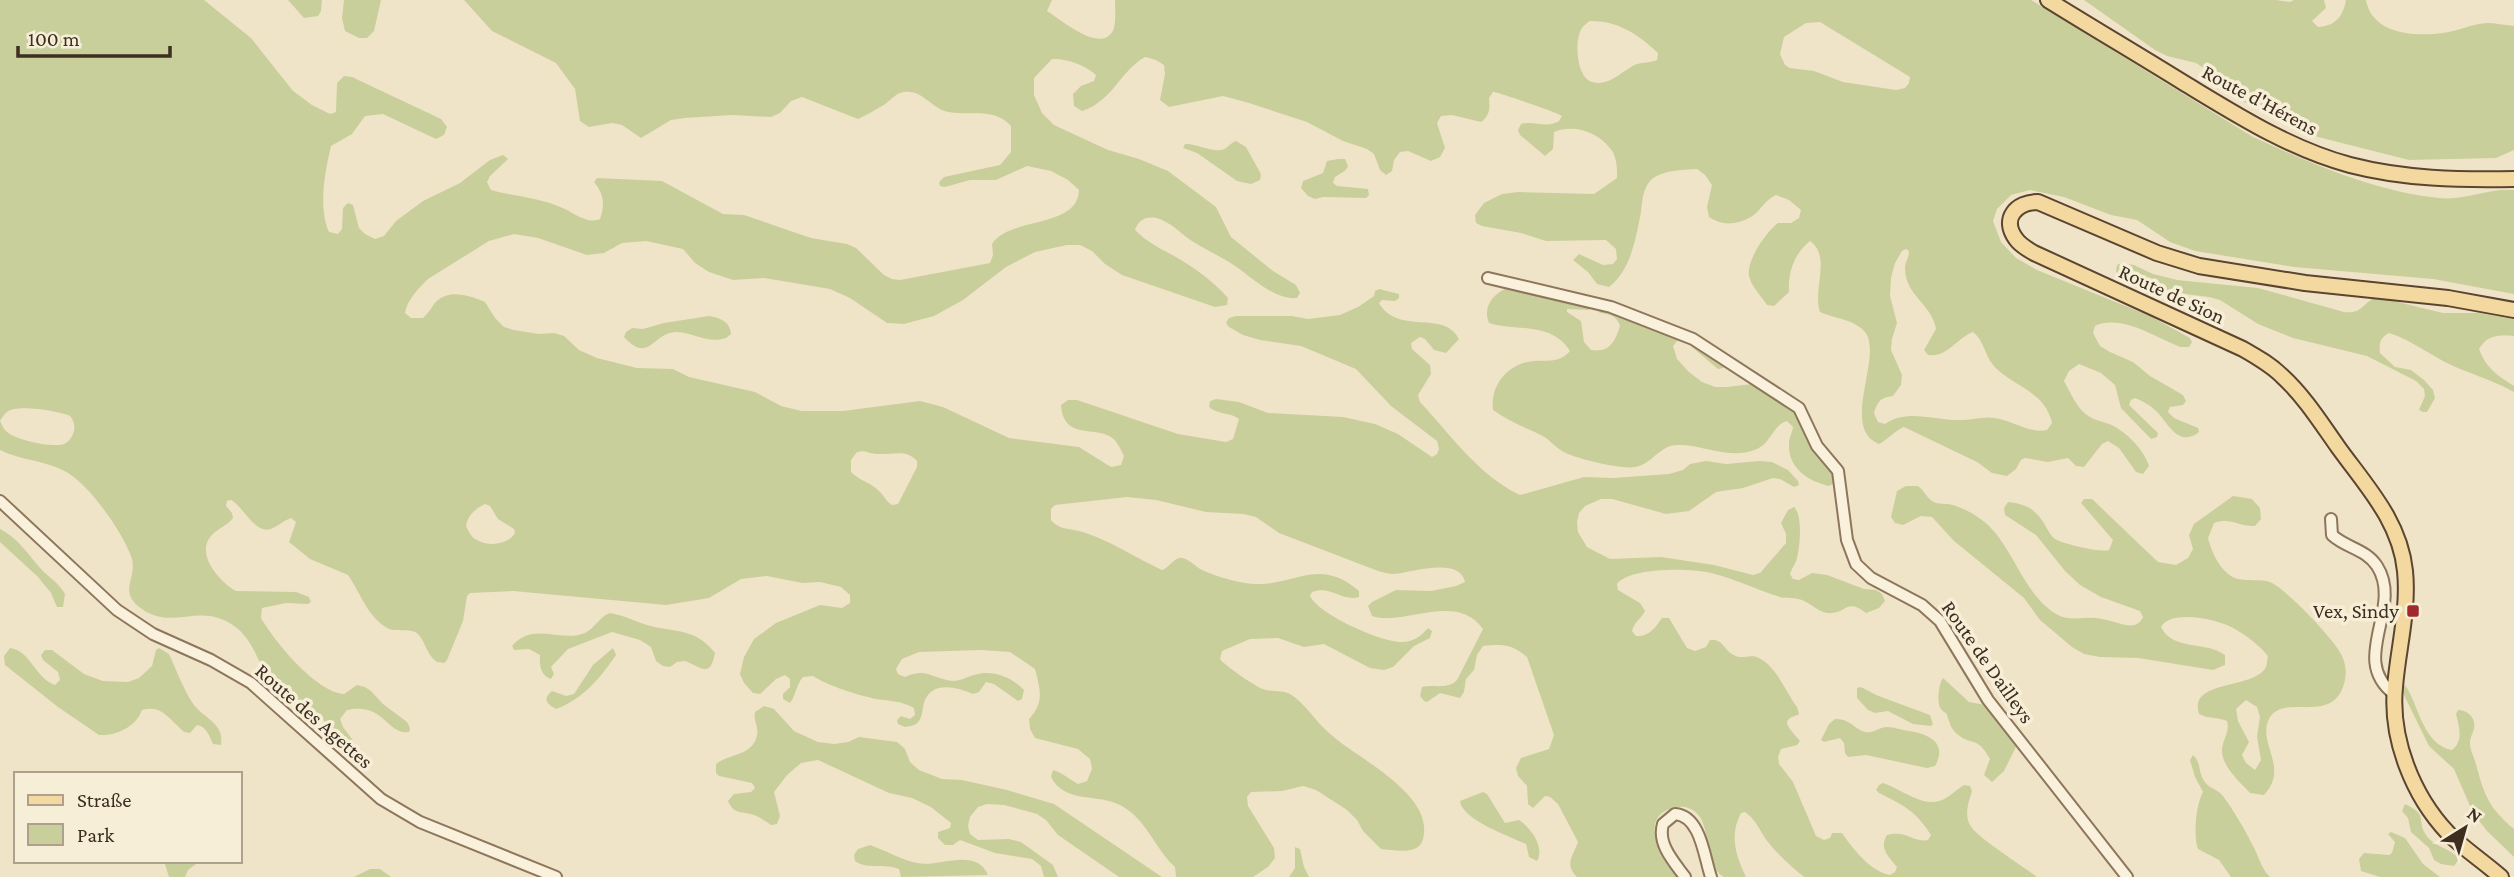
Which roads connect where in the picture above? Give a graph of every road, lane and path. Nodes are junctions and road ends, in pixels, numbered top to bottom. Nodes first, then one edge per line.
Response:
1 (2048, 0) edge
2 (2514, 179) edge
3 (1488, 278) dead end
4 (2514, 310) edge
5 (0, 501) edge
6 (2331, 519) dead end
7 (2394, 694) junction
8 (556, 877) edge
9 (1685, 877) edge
10 (1712, 877) edge
11 (2127, 877) edge
12 (2501, 877) edge

1 - 2 main road, Route d'Hérens
3 - 11 street, Route de Dailleys
4 - 7 main road, Route de Sion
5 - 8 street, Route des Agettes
6 - 7 street
7 - 12 main road, Route de Sion
9 - 10 street

